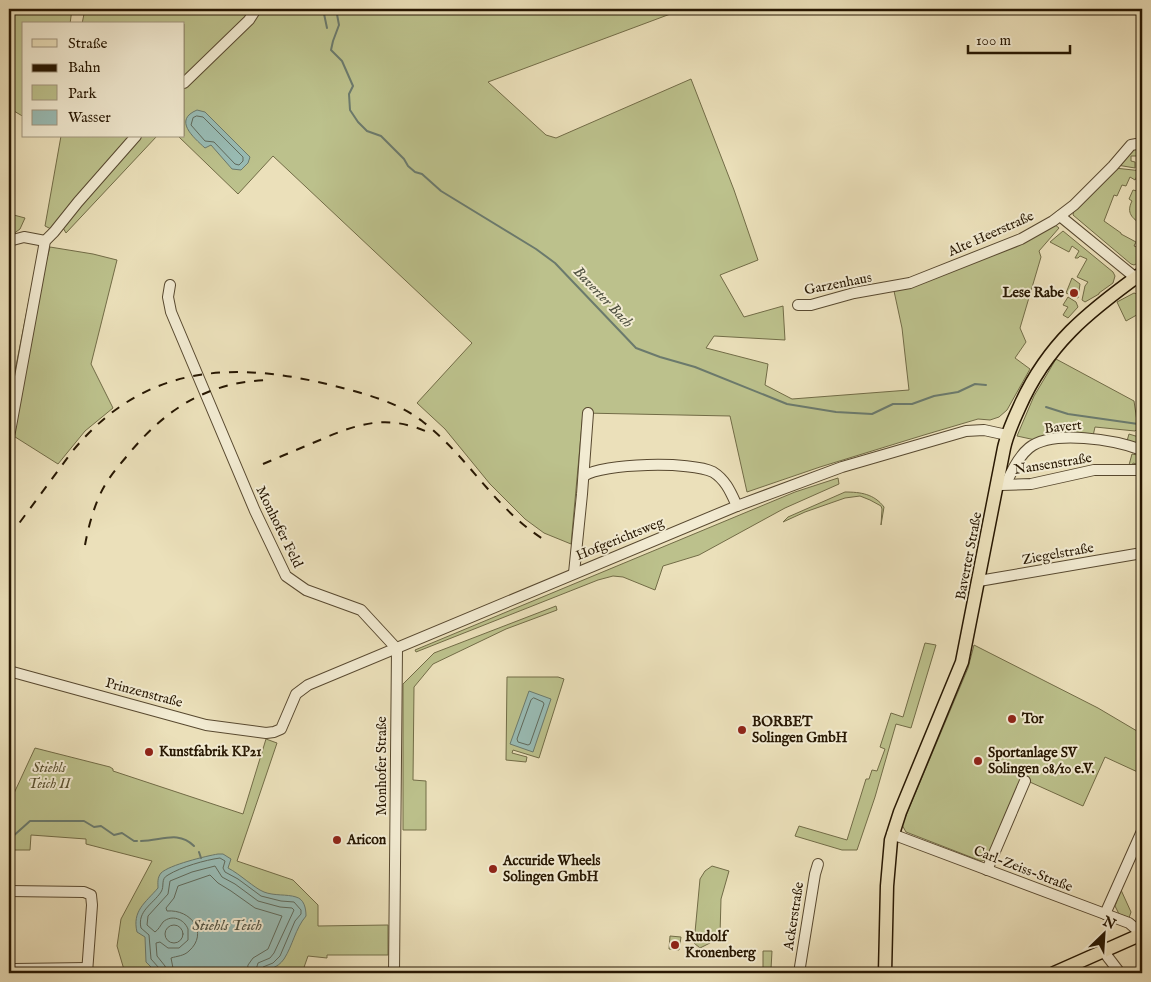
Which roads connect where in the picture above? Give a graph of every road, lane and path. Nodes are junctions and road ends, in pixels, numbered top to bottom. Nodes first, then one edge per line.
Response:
1 (256, 9) edge
2 (185, 82) edge
3 (134, 138) edge
4 (1142, 143) edge
5 (1060, 216) junction
6 (45, 240) junction
7 (9, 241) edge
8 (1140, 278) edge
9 (170, 285) dead end
10 (882, 289) joint
11 (798, 305) dead end
12 (588, 414) dead end
13 (1007, 435) junction
14 (9, 437) edge
15 (1142, 450) edge
16 (1142, 469) edge
17 (584, 476) junction
18 (1002, 485) junction
19 (738, 506) junction
20 (1142, 553) edge
21 (574, 573) junction
22 (979, 581) junction
23 (397, 649) junction
24 (9, 671) edge
25 (274, 732) joint
26 (1025, 782) dead end
27 (1142, 831) edge
28 (892, 834) junction
29 (818, 864) dead end
30 (988, 870) junction
31 (9, 891) edge
32 (1105, 914) junction
33 (1141, 934) edge
34 (1104, 952) junction
35 (87, 971) edge
36 (9, 973) edge
37 (394, 973) edge
38 (799, 973) edge
39 (885, 973) edge
40 (1054, 973) edge
41 (1120, 973) edge

1 - 2 street
3 - 6 street
4 - 5 street, Alte Heerstraße
5 - 8 street, Baverter Straße
5 - 10 street, Alte Heerstraße
6 - 7 street
6 - 14 street
8 - 13 main road, Baverter Straße
9 - 23 street, Monhofer Feld
10 - 11 street, Garzenhaus
12 - 17 street
13 - 18 main road, Baverter Straße
13 - 19 street, Hofgerichtsweg
15 - 18 street, Bavert
16 - 18 street, Nansenstraße
17 - 19 street
17 - 21 street
18 - 22 main road, Baverter Straße
19 - 21 street, Hofgerichtsweg
20 - 22 street, Ziegelstraße
21 - 23 street, Hofgerichtsweg
22 - 28 main road, Baverter Straße
23 - 25 street, Hofgerichtsweg
23 - 37 street, Monhofer Straße
24 - 25 street, Prinzenstraße
26 - 30 street
27 - 32 street
28 - 30 street, Carl-Zeiss-Straße
28 - 39 main road, Baverter Straße
29 - 38 street, Ackerstraße
30 - 32 street, Carl-Zeiss-Straße
31 - 35 street
32 - 33 street, Carl-Zeiss-Straße
33 - 34 main road
34 - 40 main road
34 - 41 street
35 - 36 street

